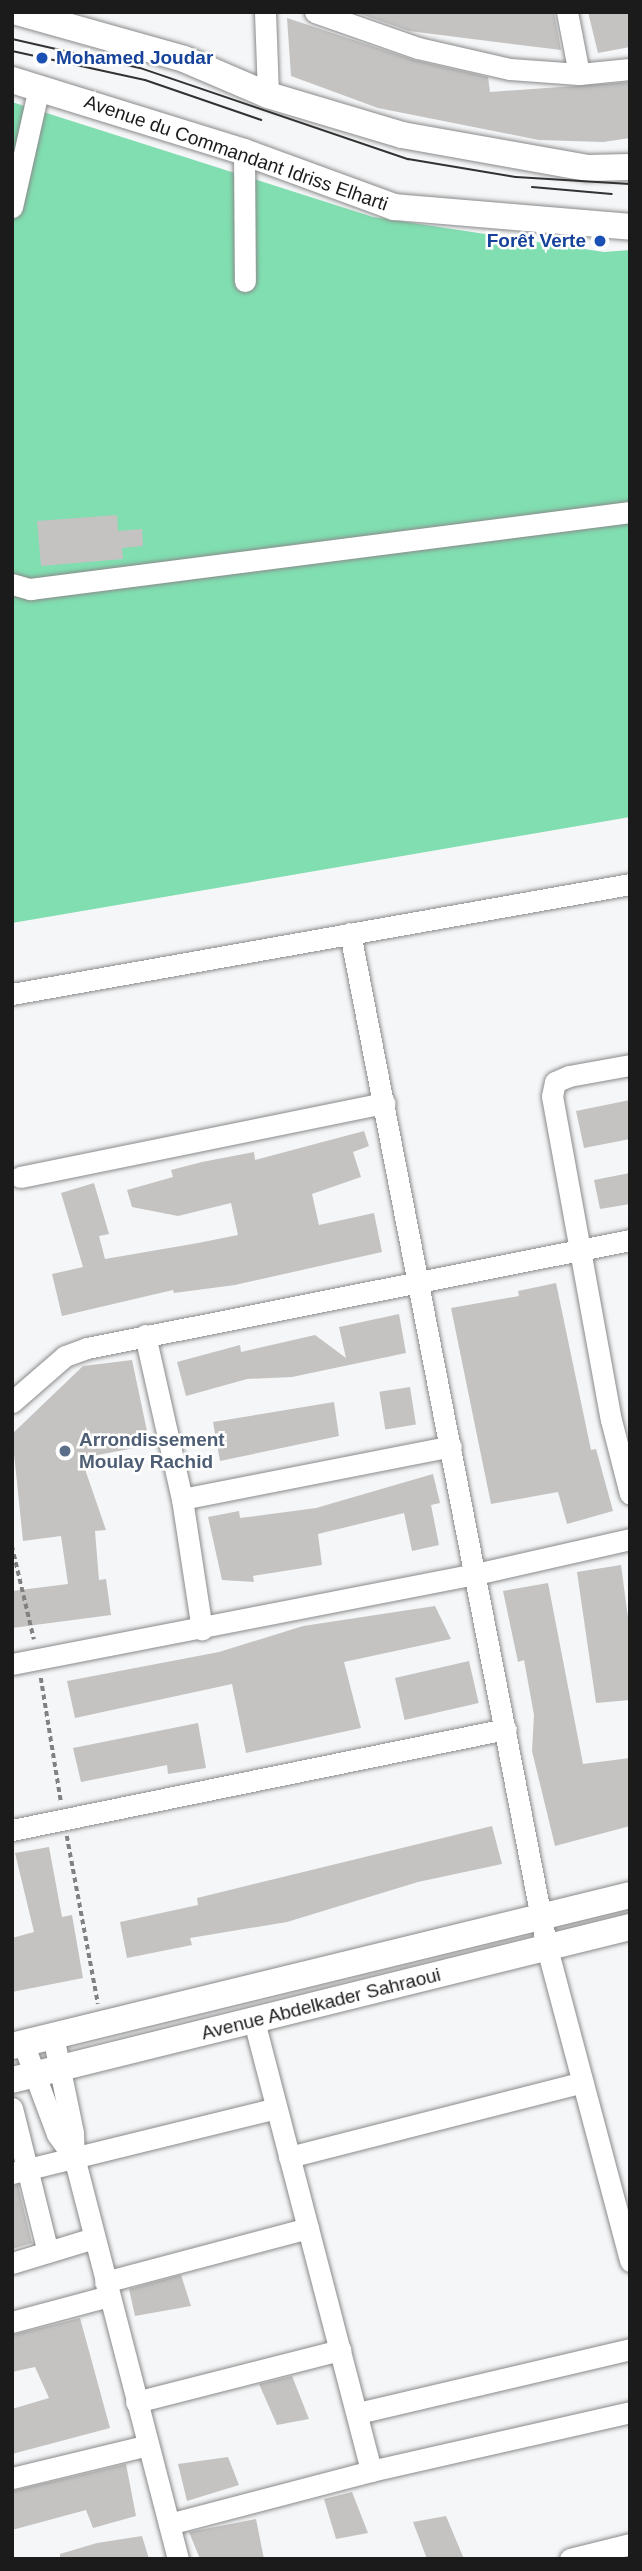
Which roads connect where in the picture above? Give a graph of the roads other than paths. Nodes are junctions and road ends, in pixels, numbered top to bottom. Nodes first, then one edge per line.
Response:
1 (265, 12) edge
2 (315, 12) edge
3 (567, 12) edge
4 (30, 14) edge
5 (630, 69) edge
6 (579, 74) junction
7 (12, 80) edge
8 (39, 87) junction
9 (268, 95) junction
10 (244, 152) junction
11 (630, 167) edge
12 (12, 207) edge
13 (630, 227) edge
14 (246, 281) dead end
15 (630, 512) edge
16 (12, 584) edge
17 (630, 884) edge
18 (350, 933) junction
19 (12, 994) edge
20 (630, 1066) edge
21 (385, 1103) junction
22 (20, 1177) dead end
23 (630, 1240) edge
24 (579, 1249) junction
25 (419, 1279) junction
26 (145, 1335) junction
27 (12, 1402) edge
28 (620, 1418) edge
29 (451, 1446) junction
30 (630, 1494) edge
31 (182, 1499) junction
32 (630, 1539) edge
33 (476, 1574) junction
34 (202, 1629) junction
35 (12, 1664) edge
36 (506, 1729) junction
37 (12, 1830) edge
38 (630, 1895) edge
39 (543, 1917) junction
40 (630, 1927) edge
41 (547, 1948) junction
42 (254, 2021) junction
43 (53, 2036) junction
44 (18, 2045) edge
45 (61, 2068) junction
46 (22, 2078) edge
47 (583, 2082) junction
48 (12, 2108) edge
49 (276, 2108) junction
50 (74, 2157) junction
51 (289, 2157) junction
52 (20, 2171) edge
53 (308, 2228) junction
54 (94, 2238) junction
55 (48, 2252) junction
56 (630, 2261) edge
57 (12, 2263) edge
58 (107, 2289) junction
59 (12, 2322) edge
60 (630, 2349) edge
61 (340, 2350) junction
62 (136, 2402) junction
63 (630, 2412) edge
64 (358, 2413) junction
65 (148, 2445) junction
66 (371, 2471) junction
67 (12, 2478) edge
68 (169, 2524) junction
69 (630, 2544) edge
70 (178, 2559) edge
71 (569, 2559) edge

1 - 9 street
2 - 6 street
3 - 6 street
4 - 9 main road
5 - 6 street
7 - 8 main road, Avenue du Commandant Idriss Elharti
8 - 10 main road, Avenue du Commandant Idriss Elharti
8 - 12 street
9 - 11 main road
10 - 13 main road, Avenue du Commandant Idriss Elharti
10 - 14 street
15 - 16 street
17 - 18 street
18 - 19 street
18 - 21 street
20 - 24 street
21 - 22 street
21 - 25 street
23 - 24 street
24 - 25 street
24 - 28 street
25 - 26 street
25 - 29 street
26 - 27 street
26 - 31 street
28 - 30 street
29 - 31 street
29 - 33 street
31 - 34 street
32 - 33 street
33 - 34 street
33 - 36 street
34 - 35 street
36 - 37 street
36 - 39 street
38 - 39 main road, Avenue Abdelkader Sahraoui
39 - 41 street
39 - 43 main road, Avenue Abdelkader Sahraoui
40 - 41 main road, Avenue Abdelkader Sahraoui
41 - 42 main road, Avenue Abdelkader Sahraoui
41 - 47 street
42 - 45 main road, Avenue Abdelkader Sahraoui
42 - 49 street
43 - 44 main road, Avenue Abdelkader Sahraoui
43 - 45 street
44 - 46 street
45 - 46 main road, Avenue Abdelkader Sahraoui
45 - 50 street
46 - 50 street
47 - 51 street
47 - 56 street
48 - 52 street
49 - 50 street
49 - 51 street
50 - 52 street
50 - 54 street
51 - 53 street
52 - 55 street
53 - 58 street
53 - 61 street
54 - 55 street
54 - 58 street
55 - 57 street
58 - 59 street
58 - 62 street
60 - 64 street
61 - 62 street
61 - 64 street
62 - 65 street
63 - 66 street
64 - 66 street
65 - 67 street
65 - 68 street
66 - 68 street
68 - 70 street
69 - 71 street

